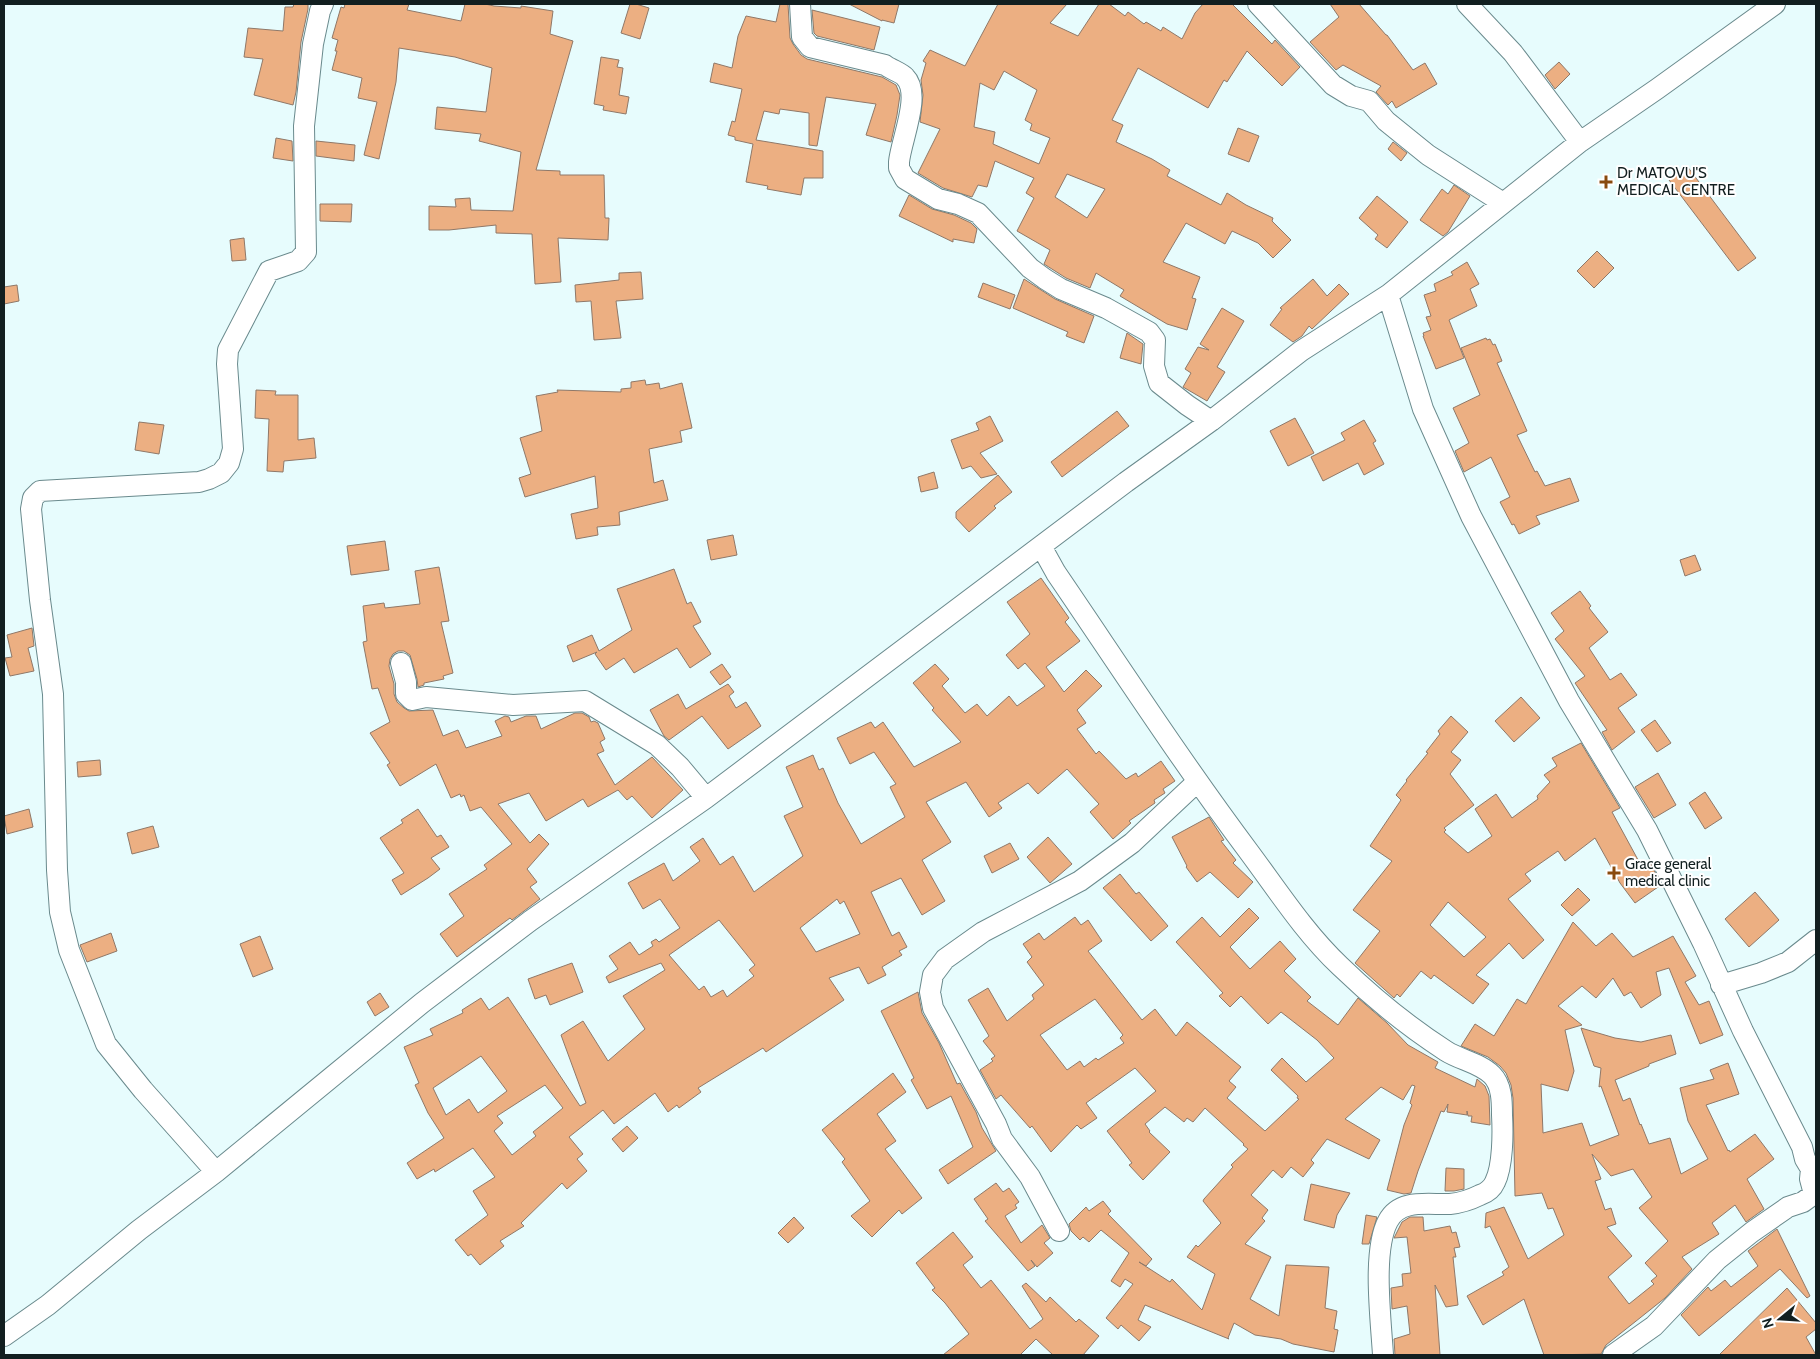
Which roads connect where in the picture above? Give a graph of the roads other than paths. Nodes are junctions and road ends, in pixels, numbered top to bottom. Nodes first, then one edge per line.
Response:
1 (323, 4) edge
2 (800, 4) edge
3 (1258, 4) edge
4 (1467, 4) edge
5 (1775, 4) edge
6 (1580, 142) junction
7 (1503, 203) junction
8 (1388, 295) junction
9 (1211, 421) junction
10 (1041, 546) junction
11 (401, 663) dead end
12 (1197, 782) junction
13 (706, 798) junction
14 (1816, 940) edge
15 (1721, 985) junction
16 (216, 1172) junction
17 (1815, 1196) edge
18 (1059, 1231) dead end
19 (4, 1336) edge
20 (1383, 1355) edge
21 (1613, 1355) edge

1 - 16 street
2 - 9 street
3 - 7 street
4 - 6 street
5 - 6 street
6 - 7 street
7 - 8 street
8 - 9 street
8 - 15 street
9 - 10 street
10 - 12 street
10 - 13 street
11 - 13 street
12 - 18 street
12 - 20 street
13 - 16 street
14 - 15 street
15 - 17 street
16 - 19 street
17 - 21 street

